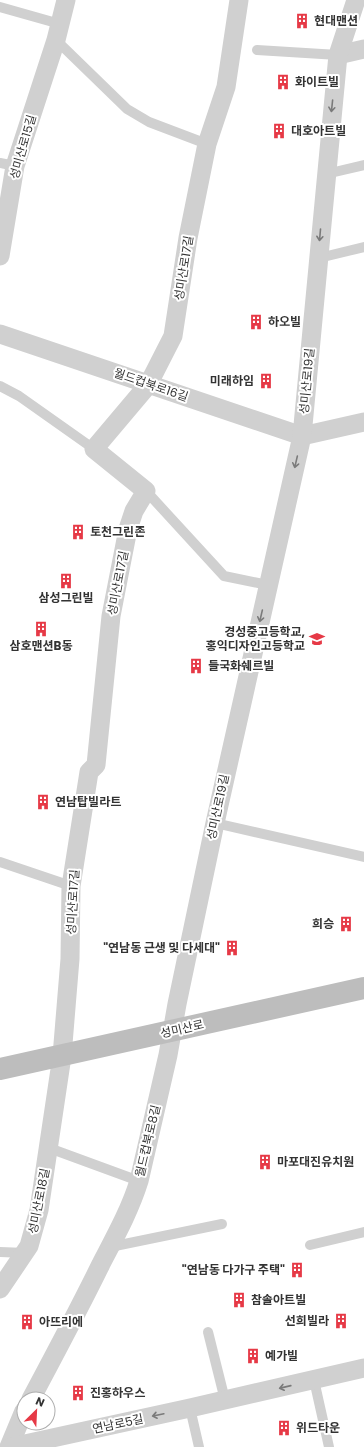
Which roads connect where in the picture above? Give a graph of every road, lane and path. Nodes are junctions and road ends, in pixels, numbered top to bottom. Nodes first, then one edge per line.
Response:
1 (66, 0) edge
2 (239, 0) edge
3 (356, 0) edge
4 (0, 7) edge
5 (58, 32) junction
6 (364, 49) edge
7 (257, 50) dead end
8 (338, 55) junction
9 (207, 144) junction
10 (8, 165) edge
11 (364, 165) edge
12 (326, 174) junction
13 (364, 247) edge
14 (0, 256) edge
15 (319, 258) junction
16 (0, 334) edge
17 (148, 385) junction
18 (0, 386) edge
19 (364, 422) edge
20 (302, 436) junction
21 (94, 449) junction
22 (146, 491) junction
23 (268, 585) junction
24 (215, 823) junction
25 (364, 857) edge
26 (0, 862) edge
27 (72, 886) junction
28 (364, 988) edge
29 (173, 1031) junction
30 (62, 1056) junction
31 (0, 1069) edge
32 (49, 1148) junction
33 (139, 1181) junction
34 (222, 1224) dead end
35 (364, 1232) edge
36 (310, 1245) dead end
37 (110, 1247) junction
38 (0, 1252) edge
39 (26, 1252) junction
40 (0, 1289) edge
41 (208, 1332) dead end
42 (364, 1368) edge
43 (314, 1380) junction
44 (35, 1391) edge
45 (225, 1400) junction
46 (190, 1408) junction
47 (16, 1431) edge
48 (59, 1442) edge
49 (10, 1447) edge
50 (199, 1447) edge
51 (330, 1447) edge

1 - 5 street, 성미산로15길
2 - 9 street, 성미산로17길
3 - 8 street, 성미산로19길
4 - 5 lane
5 - 9 lane
5 - 10 street, 성미산로15길
6 - 8 street
7 - 8 lane
8 -> 12 street, 성미산로19길
9 - 17 street, 성미산로17길
10 - 14 street, 성미산로15길
11 - 12 lane
12 -> 15 street, 성미산로19길
13 - 15 lane
15 - 20 street, 성미산로19길
16 - 17 street, 월드컵북로16길
17 - 20 street, 월드컵북로16길
17 - 21 street, 성미산로17길
18 - 21 lane
19 - 20 street
20 -> 23 street, 성미산로19길
21 - 22 street
22 - 23 lane
22 - 27 street, 성미산로17길
23 -> 24 street, 성미산로19길
24 - 25 lane
24 - 29 street, 성미산로19길
26 - 27 lane
27 - 30 street, 성미산로17길
28 - 29 street, 성미산로
29 - 30 street, 성미산로
29 - 33 street, 월드컵북로8길
30 - 31 street, 성미산로
30 - 32 street, 성미산로18길
32 - 33 lane
32 - 39 street, 성미산로18길
33 - 37 street, 월드컵북로8길
34 - 37 lane
35 - 36 lane
37 - 44 street, 월드컵북로8길
38 - 39 lane
39 - 40 street, 성미산로18길
41 - 45 lane
42 - 43 street, 연남로5길
43 -> 45 street, 연남로5길
43 - 51 lane
45 - 46 street, 연남로5길
46 -> 48 street, 연남로5길
46 - 50 lane
47 - 49 street
48 - 49 street, 연남로5길

